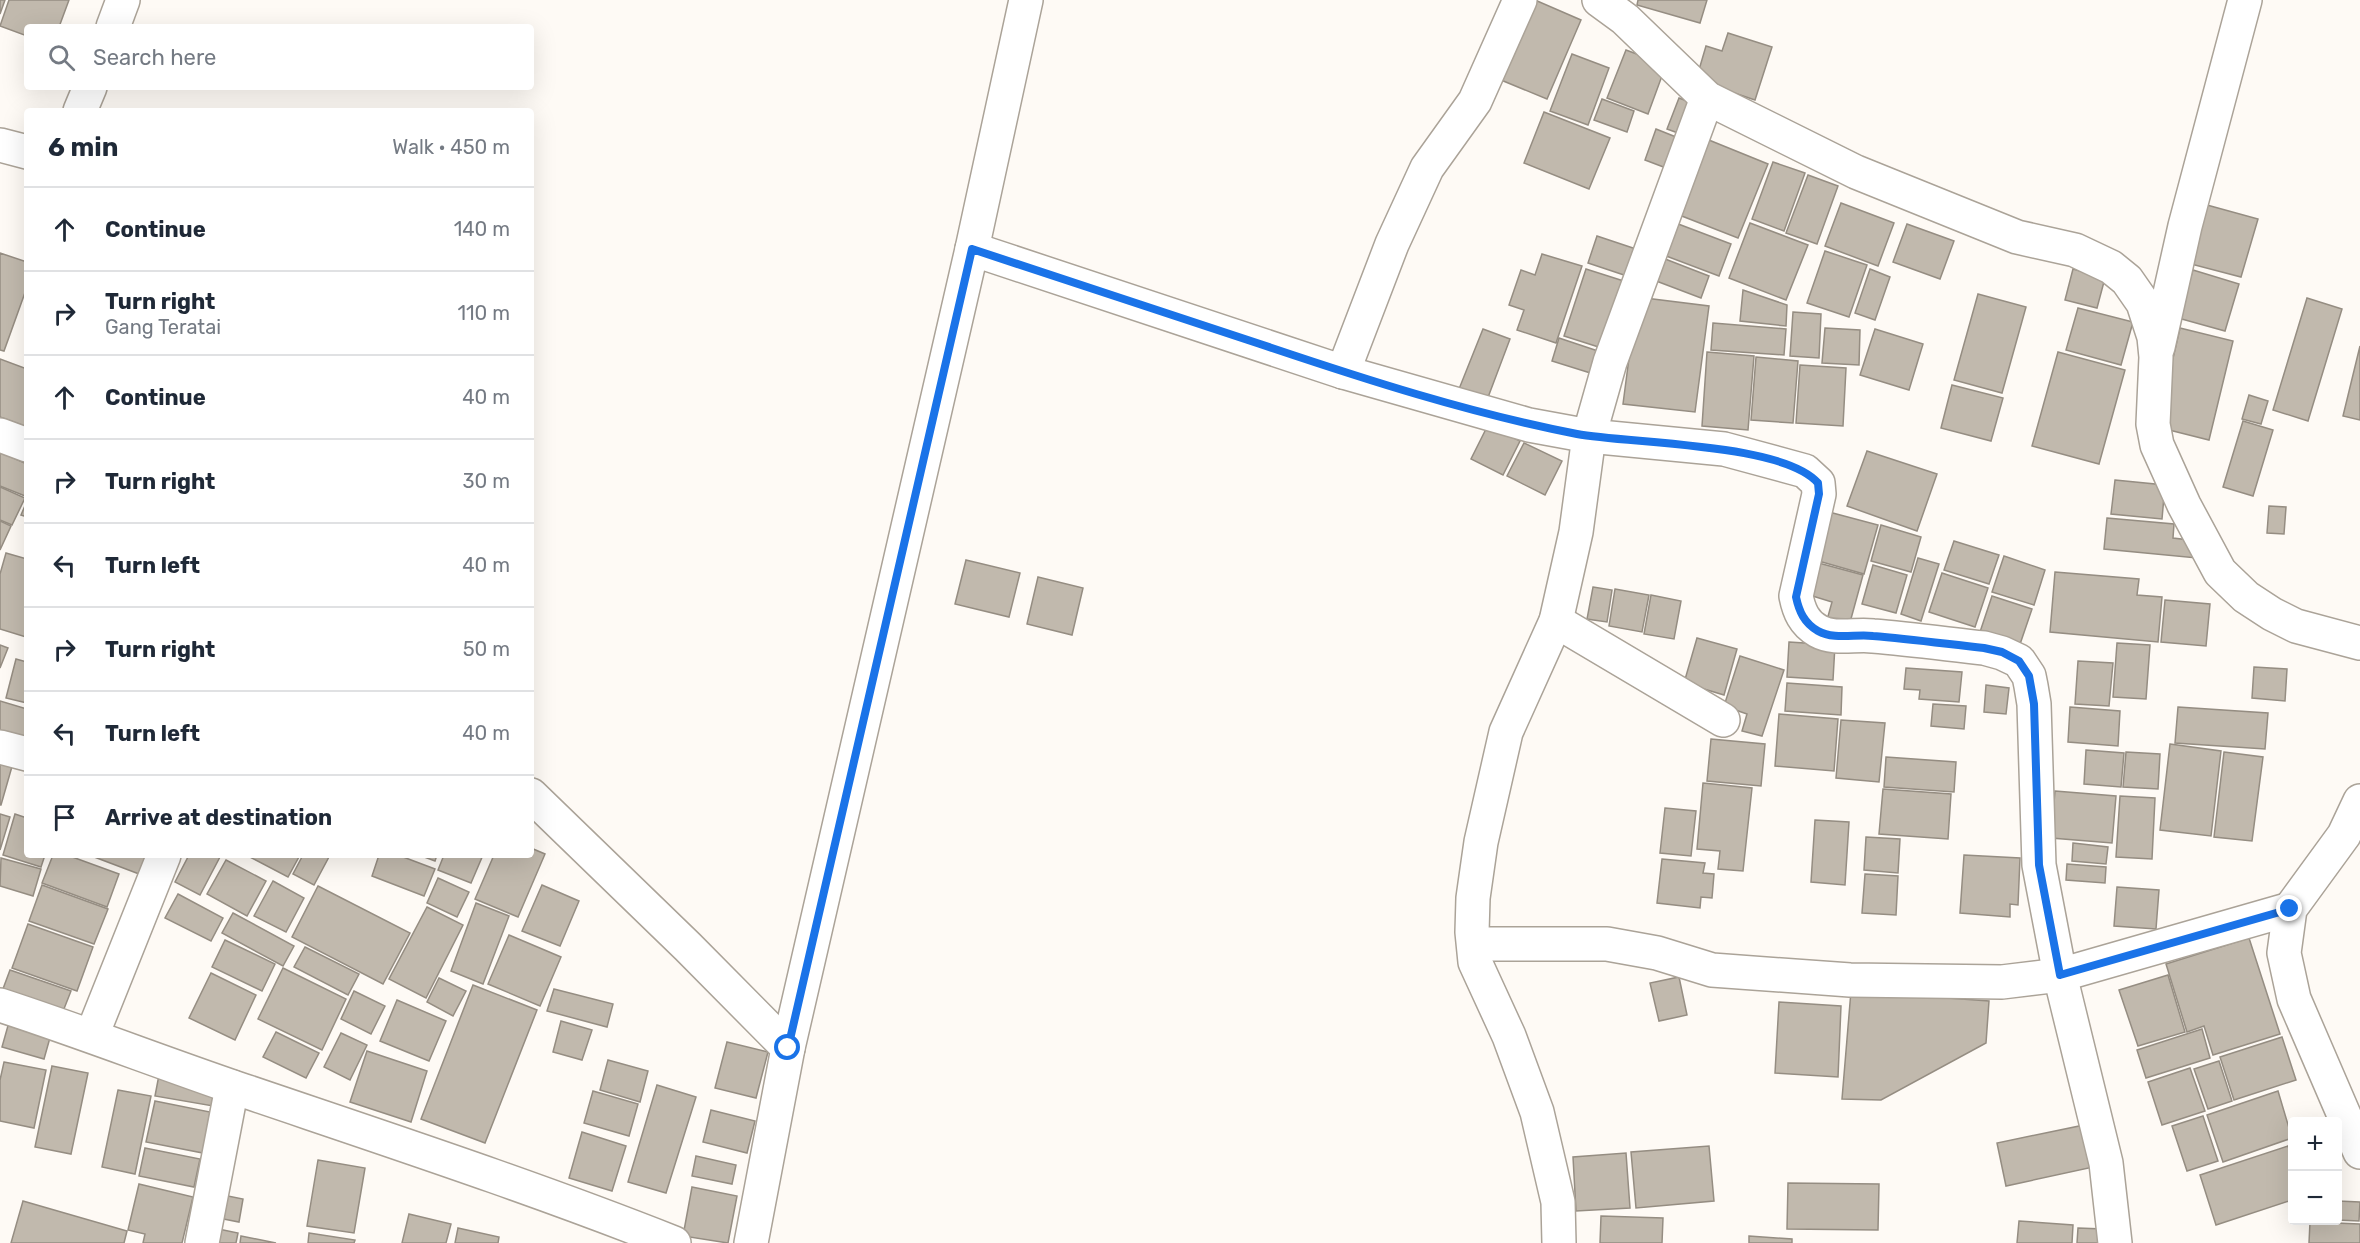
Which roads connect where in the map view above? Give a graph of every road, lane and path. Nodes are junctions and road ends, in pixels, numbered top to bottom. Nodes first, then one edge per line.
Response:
1 (123, 0) edge
2 (1026, 0) edge
3 (1520, 0) edge
4 (1599, 0) edge
5 (2246, 0) edge
6 (114, 24) edge
7 (89, 90) edge
8 (1707, 98) junction
9 (81, 108) edge
10 (0, 145) edge
11 (24, 151) edge
12 (972, 249) junction
13 (2156, 357) junction
14 (1343, 372) junction
15 (0, 435) edge
16 (1589, 436) junction
17 (24, 444) edge
18 (1556, 621) junction
19 (2360, 642) edge
20 (1723, 720) dead end
21 (0, 747) edge
22 (24, 753) edge
23 (534, 798) edge
24 (2360, 801) edge
25 (163, 858) edge
26 (2290, 909) junction
27 (1474, 944) junction
28 (2060, 975) junction
29 (0, 1005) edge
30 (92, 1035) junction
31 (788, 1048) junction
32 (232, 1087) junction
33 (2360, 1152) edge
34 (202, 1243) edge
35 (674, 1243) edge
36 (751, 1243) edge
37 (1558, 1243) edge
38 (2115, 1243) edge

1 - 6 street
2 - 12 street
3 - 14 street
4 - 8 street
5 - 13 street
7 - 9 street
8 - 13 street
8 - 16 street
10 - 11 street
12 - 14 street
12 - 31 street
13 - 19 street
14 - 16 street
15 - 17 street
16 - 18 street
16 - 28 street
18 - 20 street
18 - 27 street
21 - 22 street
23 - 31 street
24 - 26 street
25 - 30 street
26 - 28 street
26 - 33 street
27 - 28 street
27 - 37 street
28 - 38 street
29 - 30 street
30 - 32 street
31 - 36 street
32 - 34 street
32 - 35 street

